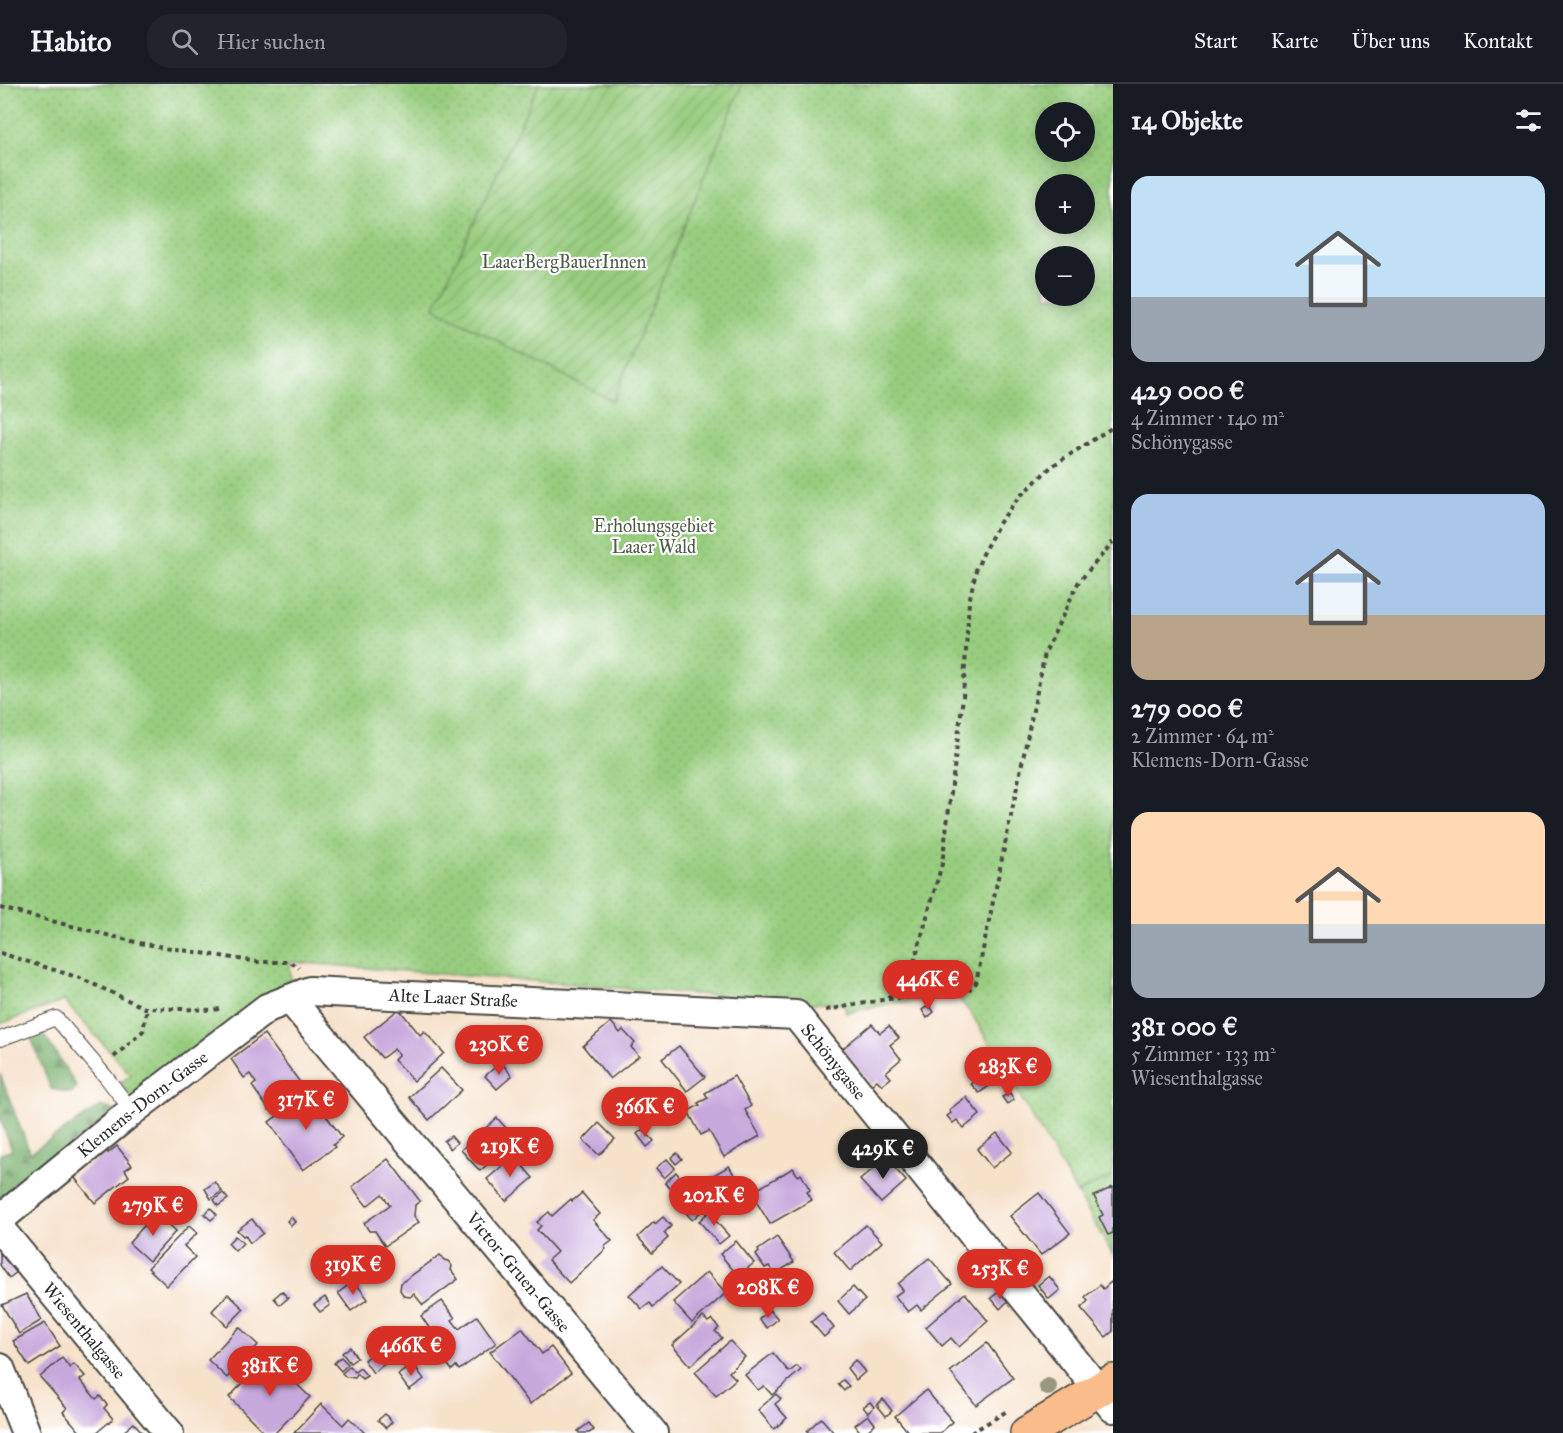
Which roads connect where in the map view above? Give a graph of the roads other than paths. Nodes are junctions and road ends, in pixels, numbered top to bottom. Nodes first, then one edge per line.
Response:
1 (290, 999) junction
2 (807, 1013) joint
3 (0, 1039) edge
4 (132, 1111) junction
5 (0, 1219) edge
6 (0, 1229) edge
7 (0, 1368) edge
8 (1108, 1393) edge
9 (26, 1433) edge
10 (169, 1433) edge
11 (653, 1433) edge
12 (1027, 1433) edge

1 - 2 street, Alte Laaer Straße
1 - 4 street, Klemens-Dorn-Gasse
1 - 11 street, Victor-Gruen-Gasse
2 - 8 street, Schönygasse
3 - 4 lane
4 - 5 street, Klemens-Dorn-Gasse
6 - 10 street, Wiesenthalgasse
7 - 9 street
8 - 12 main road

